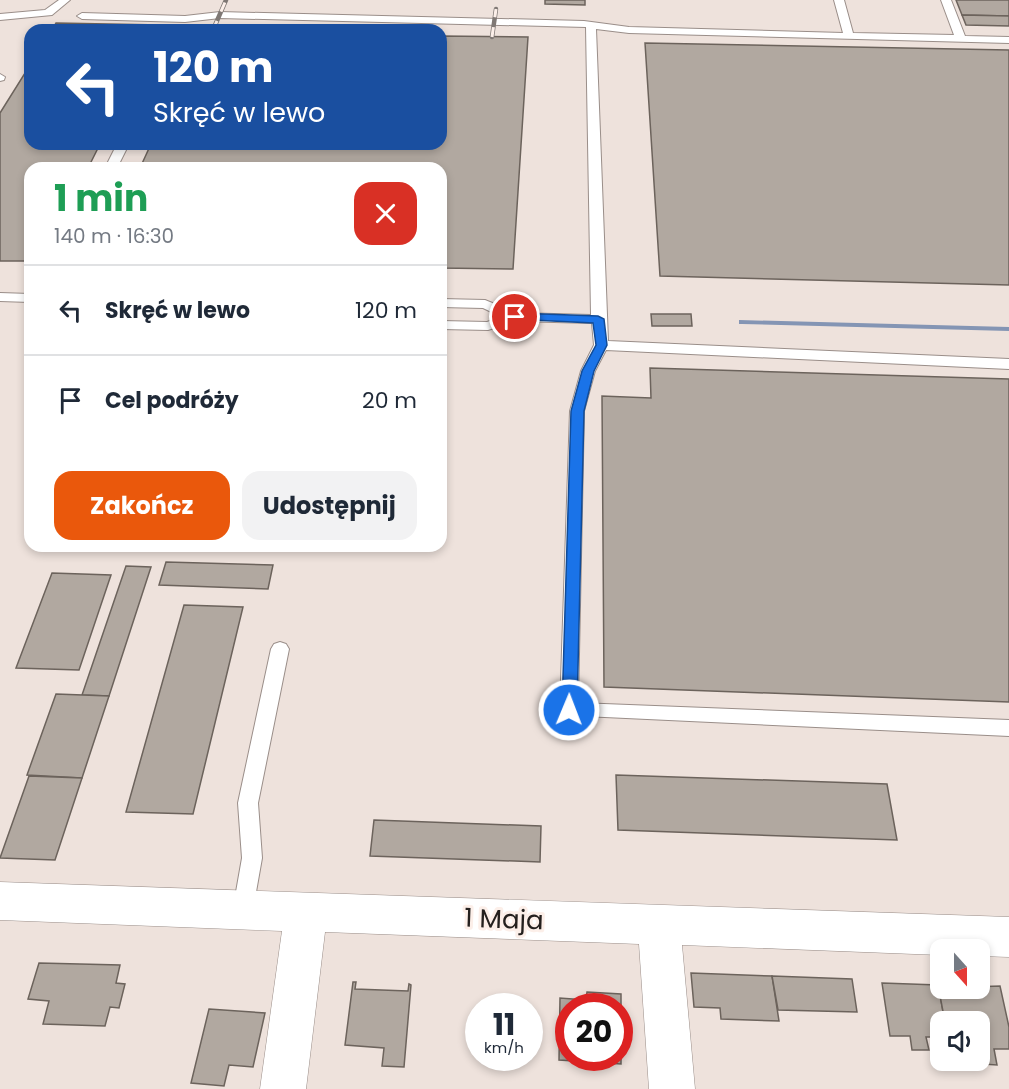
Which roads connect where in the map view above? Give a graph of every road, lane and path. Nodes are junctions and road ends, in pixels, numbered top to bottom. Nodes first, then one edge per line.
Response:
1 (65, 0) edge
2 (838, 0) edge
3 (946, 0) edge
4 (82, 16) dead end
5 (0, 17) edge
6 (185, 19) junction
7 (182, 24) edge
8 (591, 25) junction
9 (849, 36) junction
10 (961, 40) junction
11 (1009, 40) edge
12 (0, 297) edge
13 (24, 298) edge
14 (447, 303) edge
15 (515, 317) junction
16 (598, 319) junction
17 (447, 325) edge
18 (601, 345) junction
19 (1009, 364) edge
20 (280, 649) dead end
21 (1009, 728) edge
22 (1, 903) edge
23 (243, 909) junction
24 (306, 912) junction
25 (659, 924) junction
26 (1009, 936) edge
27 (283, 1089) edge
28 (672, 1089) edge

1 - 5 lane
2 - 9 lane
3 - 10 lane
4 - 6 lane
6 - 7 lane
6 - 8 lane
8 - 9 lane
8 - 16 lane
9 - 10 lane
10 - 11 lane
12 - 13 lane
14 - 15 lane
15 - 16 lane
15 - 17 lane
16 - 18 lane
18 - 19 lane
18 - 21 lane
20 - 23 lane
22 - 23 street, 1 Maja
23 - 24 street, 1 Maja
24 - 25 street, 1 Maja
24 - 27 street
25 - 26 street, 1 Maja
25 - 28 street

